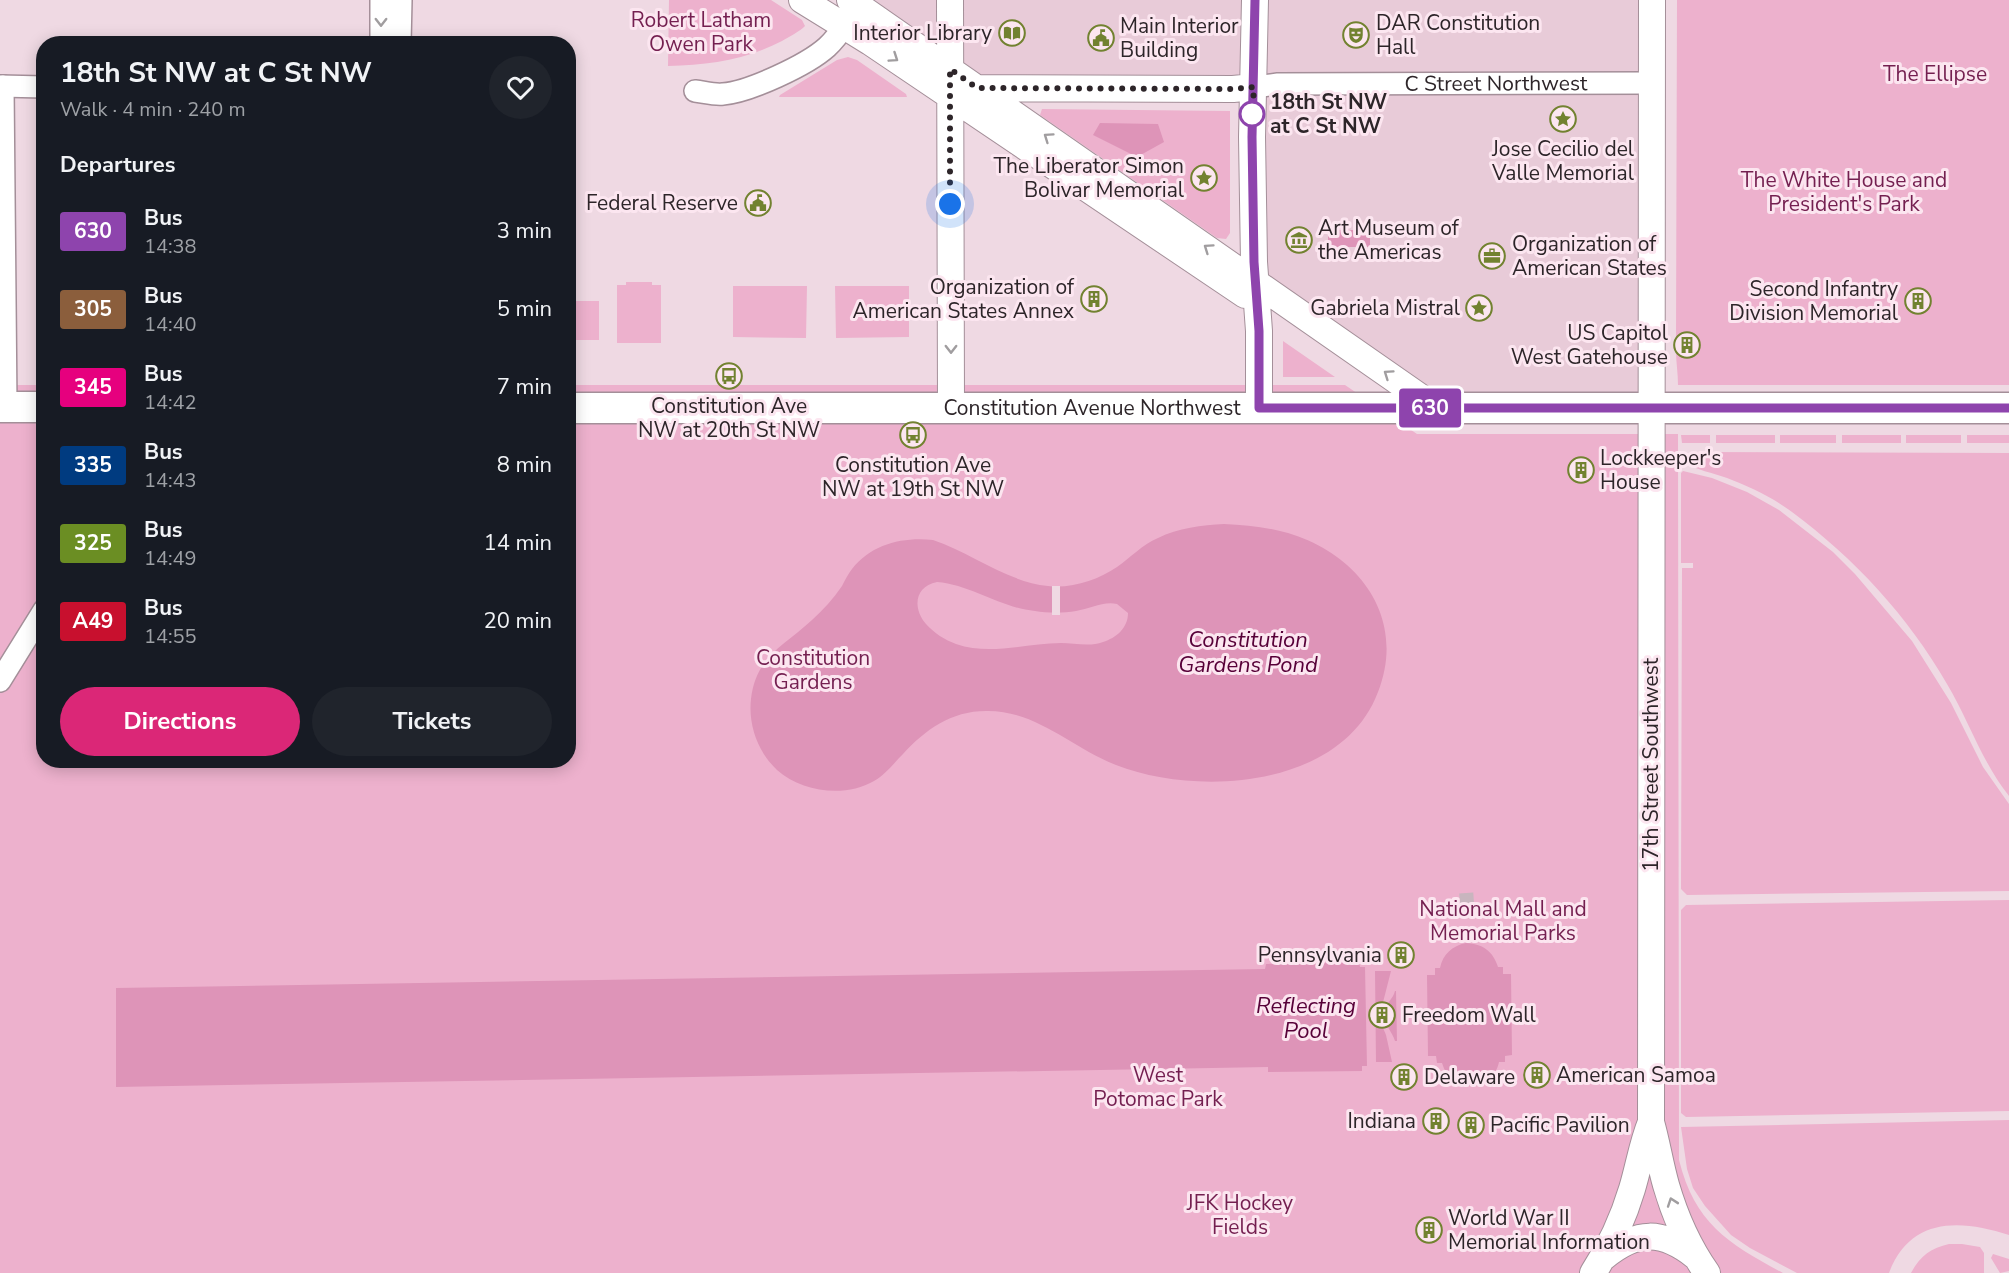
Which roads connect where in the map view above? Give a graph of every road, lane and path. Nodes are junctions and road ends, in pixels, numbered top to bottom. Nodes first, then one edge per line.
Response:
1 (381, 0) edge
2 (401, 0) edge
3 (802, 0) edge
4 (950, 0) edge
5 (1255, 0) edge
6 (1652, 0) edge
7 (846, 10) edge
8 (381, 36) edge
9 (400, 36) edge
10 (950, 69) junction
11 (1652, 83) junction
12 (2, 86) edge
13 (36, 87) edge
14 (1254, 87) junction
15 (977, 88) junction
16 (950, 96) junction
17 (1257, 293) junction
18 (3, 407) edge
19 (36, 407) edge
20 (951, 407) junction
21 (576, 408) edge
22 (1259, 408) junction
23 (1436, 408) junction
24 (1652, 408) junction
25 (2009, 408) edge
26 (36, 623) edge
27 (0, 681) edge
28 (1651, 1122) junction
29 (1701, 1264) edge
30 (1597, 1266) edge

1 -> 8 street
2 - 9 street
3 - 7 main road
4 - 10 main road
5 - 14 main road
6 - 11 main road, 17th Street Southwest
7 - 7 street
7 - 10 main road
7 -> 16 main road
10 - 15 main road
10 - 16 main road
11 - 14 street, C Street Northwest
11 - 24 main road, 17th Street Southwest
12 - 13 street
12 - 18 street
14 - 15 main road, C Street Northwest
14 - 17 main road
17 -> 15 main road
16 - 17 main road
16 -> 20 main road
17 - 22 main road
23 -> 17 main road
18 - 19 highway
20 - 21 highway, Constitution Avenue Northwest
20 - 22 highway, Constitution Avenue Northwest
22 - 23 highway, Constitution Avenue Northwest
23 - 24 highway, Constitution Avenue Northwest
24 - 25 highway, Constitution Avenue Northwest
24 - 28 main road, 17th Street Southwest
26 - 27 street
29 -> 28 main road, 17th Street Southwest
28 - 30 main road, 17th Street Southwest
29 - 30 main road

